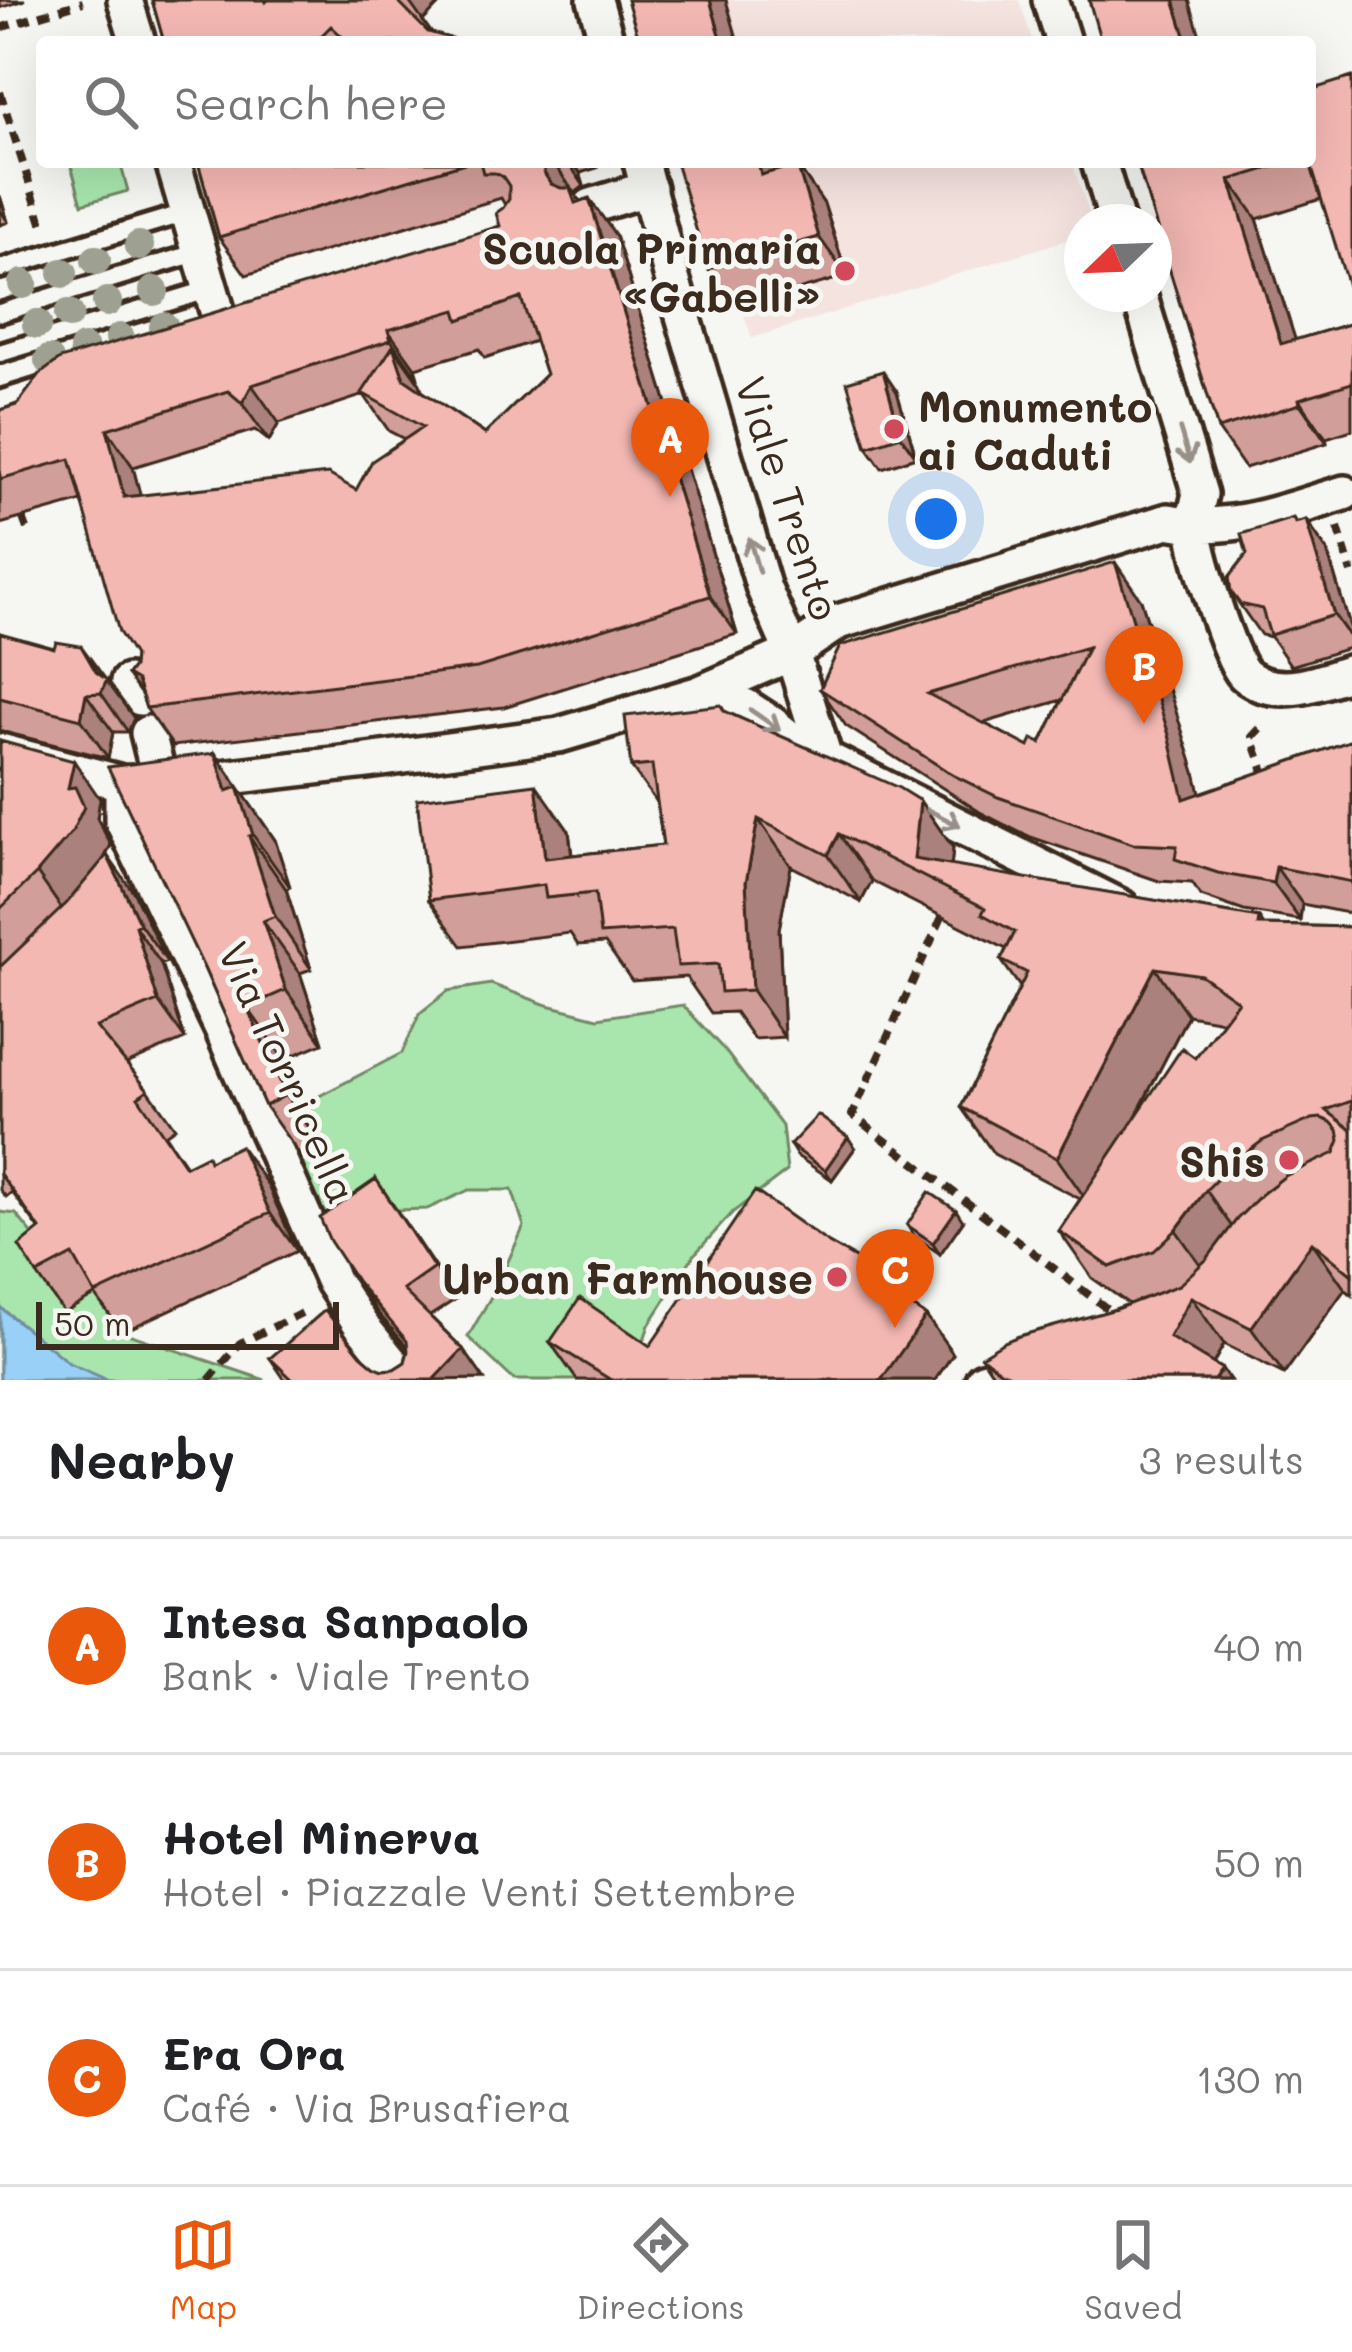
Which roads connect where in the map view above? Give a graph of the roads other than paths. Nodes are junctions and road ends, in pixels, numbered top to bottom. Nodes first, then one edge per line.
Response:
1 (125, 0) edge
2 (595, 0) edge
3 (1051, 0) edge
4 (136, 36) edge
5 (605, 36) edge
6 (1061, 36) edge
7 (175, 168) edge
8 (1101, 168) edge
9 (645, 175) edge
10 (1112, 204) edge
11 (591, 206) edge
12 (188, 212) junction
13 (200, 251) junction
14 (0, 269) edge
15 (218, 312) joint
16 (1144, 312) edge
17 (0, 313) edge
18 (0, 353) edge
19 (61, 381) edge
20 (0, 400) edge
21 (1344, 493) dead end
22 (1194, 527) junction
23 (792, 653) junction
24 (1352, 672) edge
25 (700, 693) junction
26 (148, 733) edge
27 (0, 751) edge
28 (825, 758) junction
29 (122, 784) junction
30 (161, 785) junction
31 (134, 846) junction
32 (116, 882) edge
33 (1161, 919) edge
34 (1070, 1356) edge
35 (409, 1380) edge
36 (983, 1380) edge

1 - 4 street
2 - 5 street
3 - 6 street
7 - 12 street
8 - 10 street
9 - 11 street
23 -> 9 street, Viale Trento
12 - 13 street
12 - 14 lane
13 - 15 street
13 - 17 lane
15 - 18 lane
16 -> 22 street
19 - 20 lane
21 - 22 street
22 - 23 street
22 - 24 street
23 - 25 street
23 - 28 street, Viale Trento
25 -> 28 street
25 - 30 street
26 - 30 street
27 - 29 street
28 -> 33 street
29 - 30 street
29 - 31 street, Via Torricella
31 - 32 street
31 - 35 street, Via Torricella
34 - 36 street

